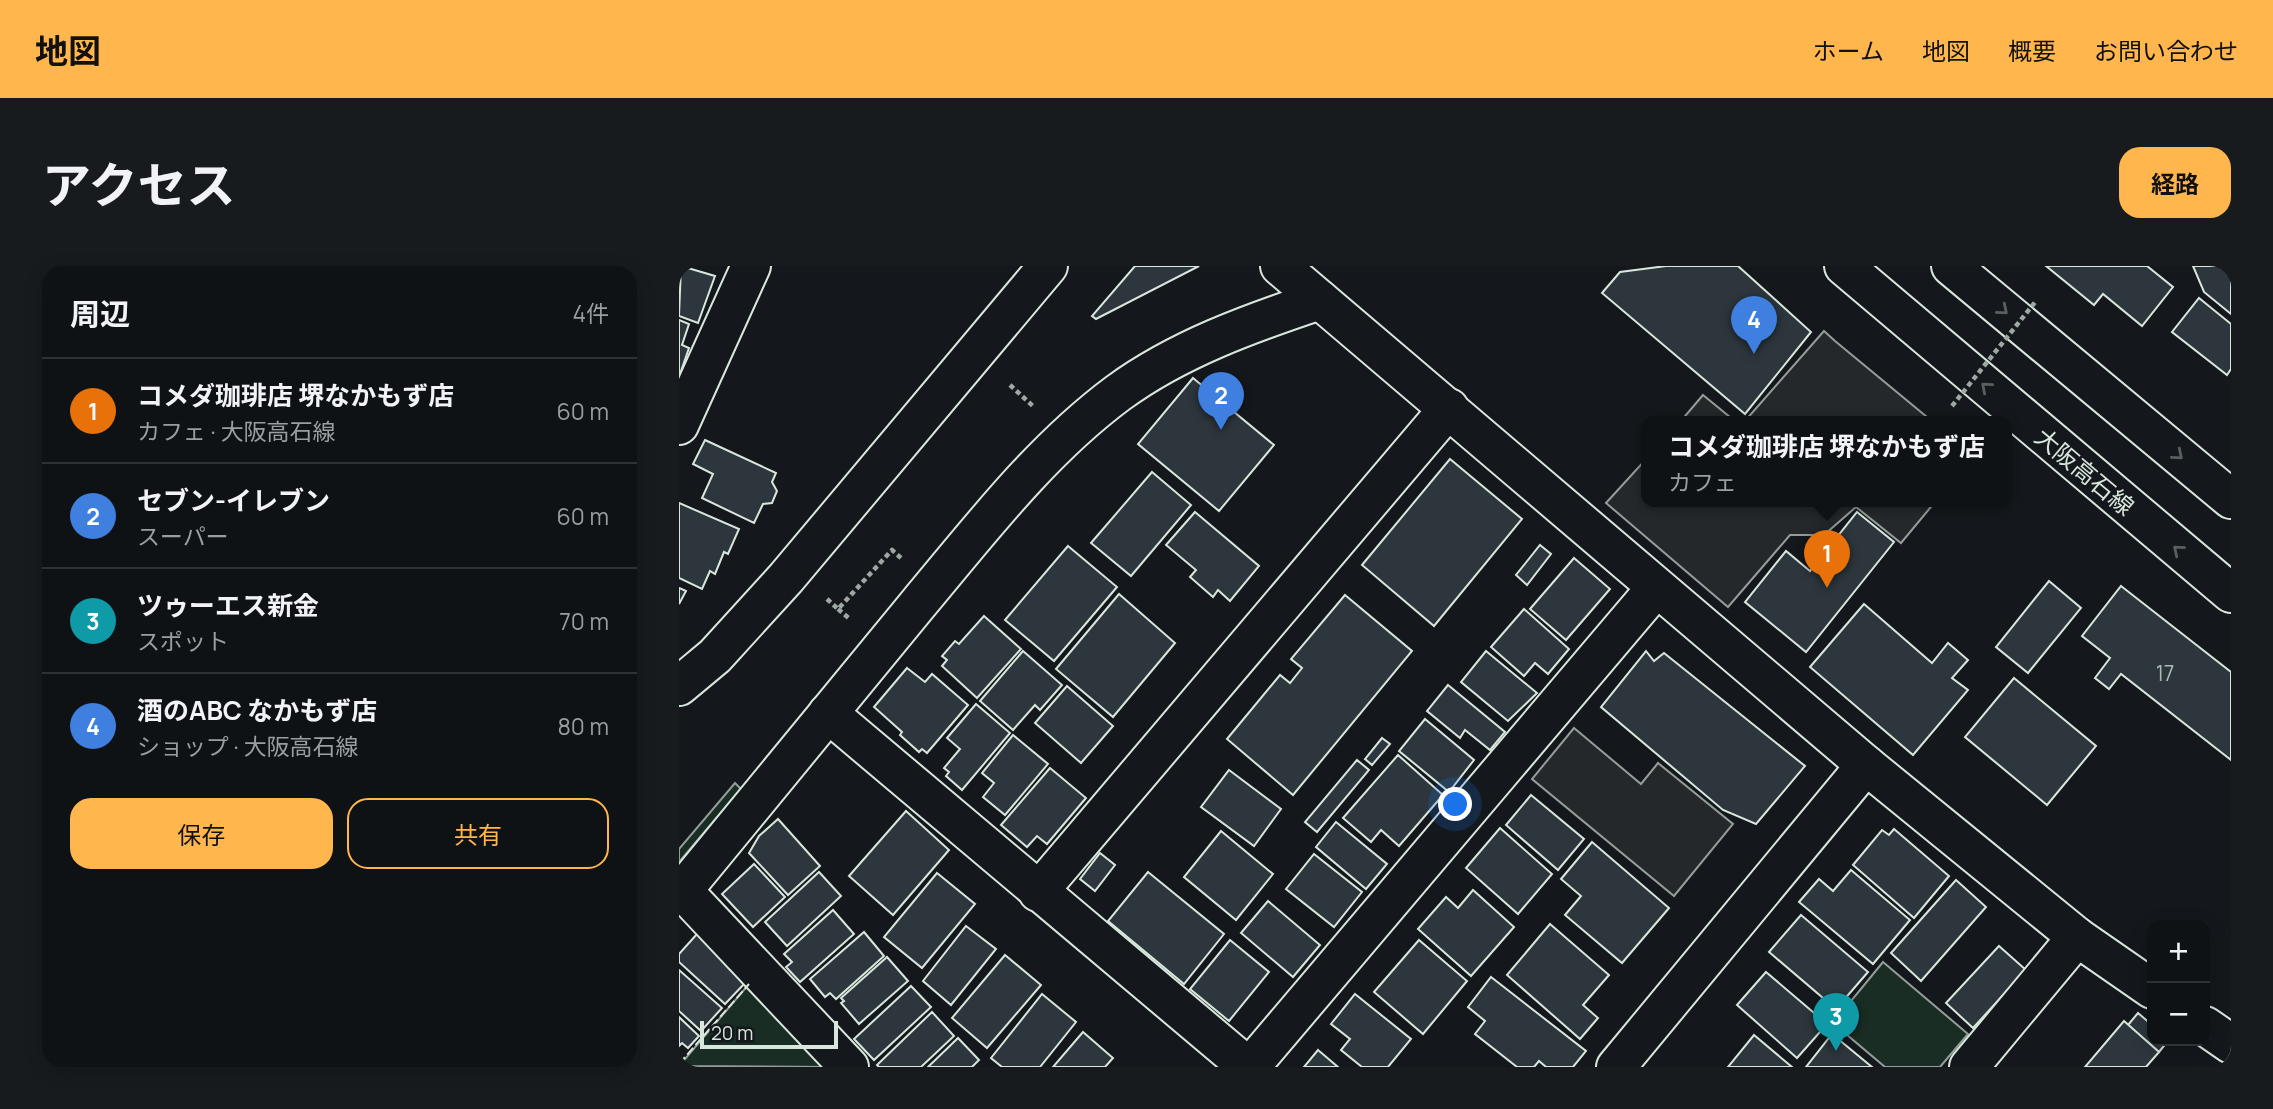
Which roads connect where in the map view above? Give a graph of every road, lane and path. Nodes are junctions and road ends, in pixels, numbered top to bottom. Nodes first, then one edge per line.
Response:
1 (1048, 266) edge
2 (1280, 266) edge
3 (1844, 266) edge
4 (1951, 266) edge
5 (747, 267) edge
6 (1320, 300) junction
7 (2036, 301) dead end
8 (1010, 385) dead end
9 (1952, 406) dead end
10 (1449, 408) junction
11 (1039, 411) dead end
12 (679, 425) edge
13 (2231, 499) edge
14 (904, 561) dead end
15 (1656, 588) junction
16 (2231, 593) edge
17 (827, 599) dead end
18 (838, 609) junction
19 (853, 622) dead end
20 (679, 687) edge
21 (828, 713) junction
22 (1866, 765) junction
23 (1038, 892) junction
24 (681, 893) edge
25 (2077, 937) junction
26 (2147, 986) edge
27 (2210, 1029) edge
28 (2231, 1044) edge
29 (849, 1067) edge
30 (1249, 1067) edge
31 (1616, 1067) edge
32 (1969, 1067) edge

1 - 20 street
2 - 6 street
16 -> 3 street, 大阪高石線
4 -> 13 street
5 - 12 street
6 - 10 street
6 - 21 street
7 - 9 path, bridge
8 - 11 path
10 - 15 street
10 - 23 street
14 - 18 path
15 - 22 street
15 - 30 street
17 - 18 path
18 - 19 path
21 - 23 street
21 - 24 street
22 - 25 street
22 - 31 street
23 - 30 street
24 - 29 street
25 - 26 street
25 - 32 street
27 - 28 street

